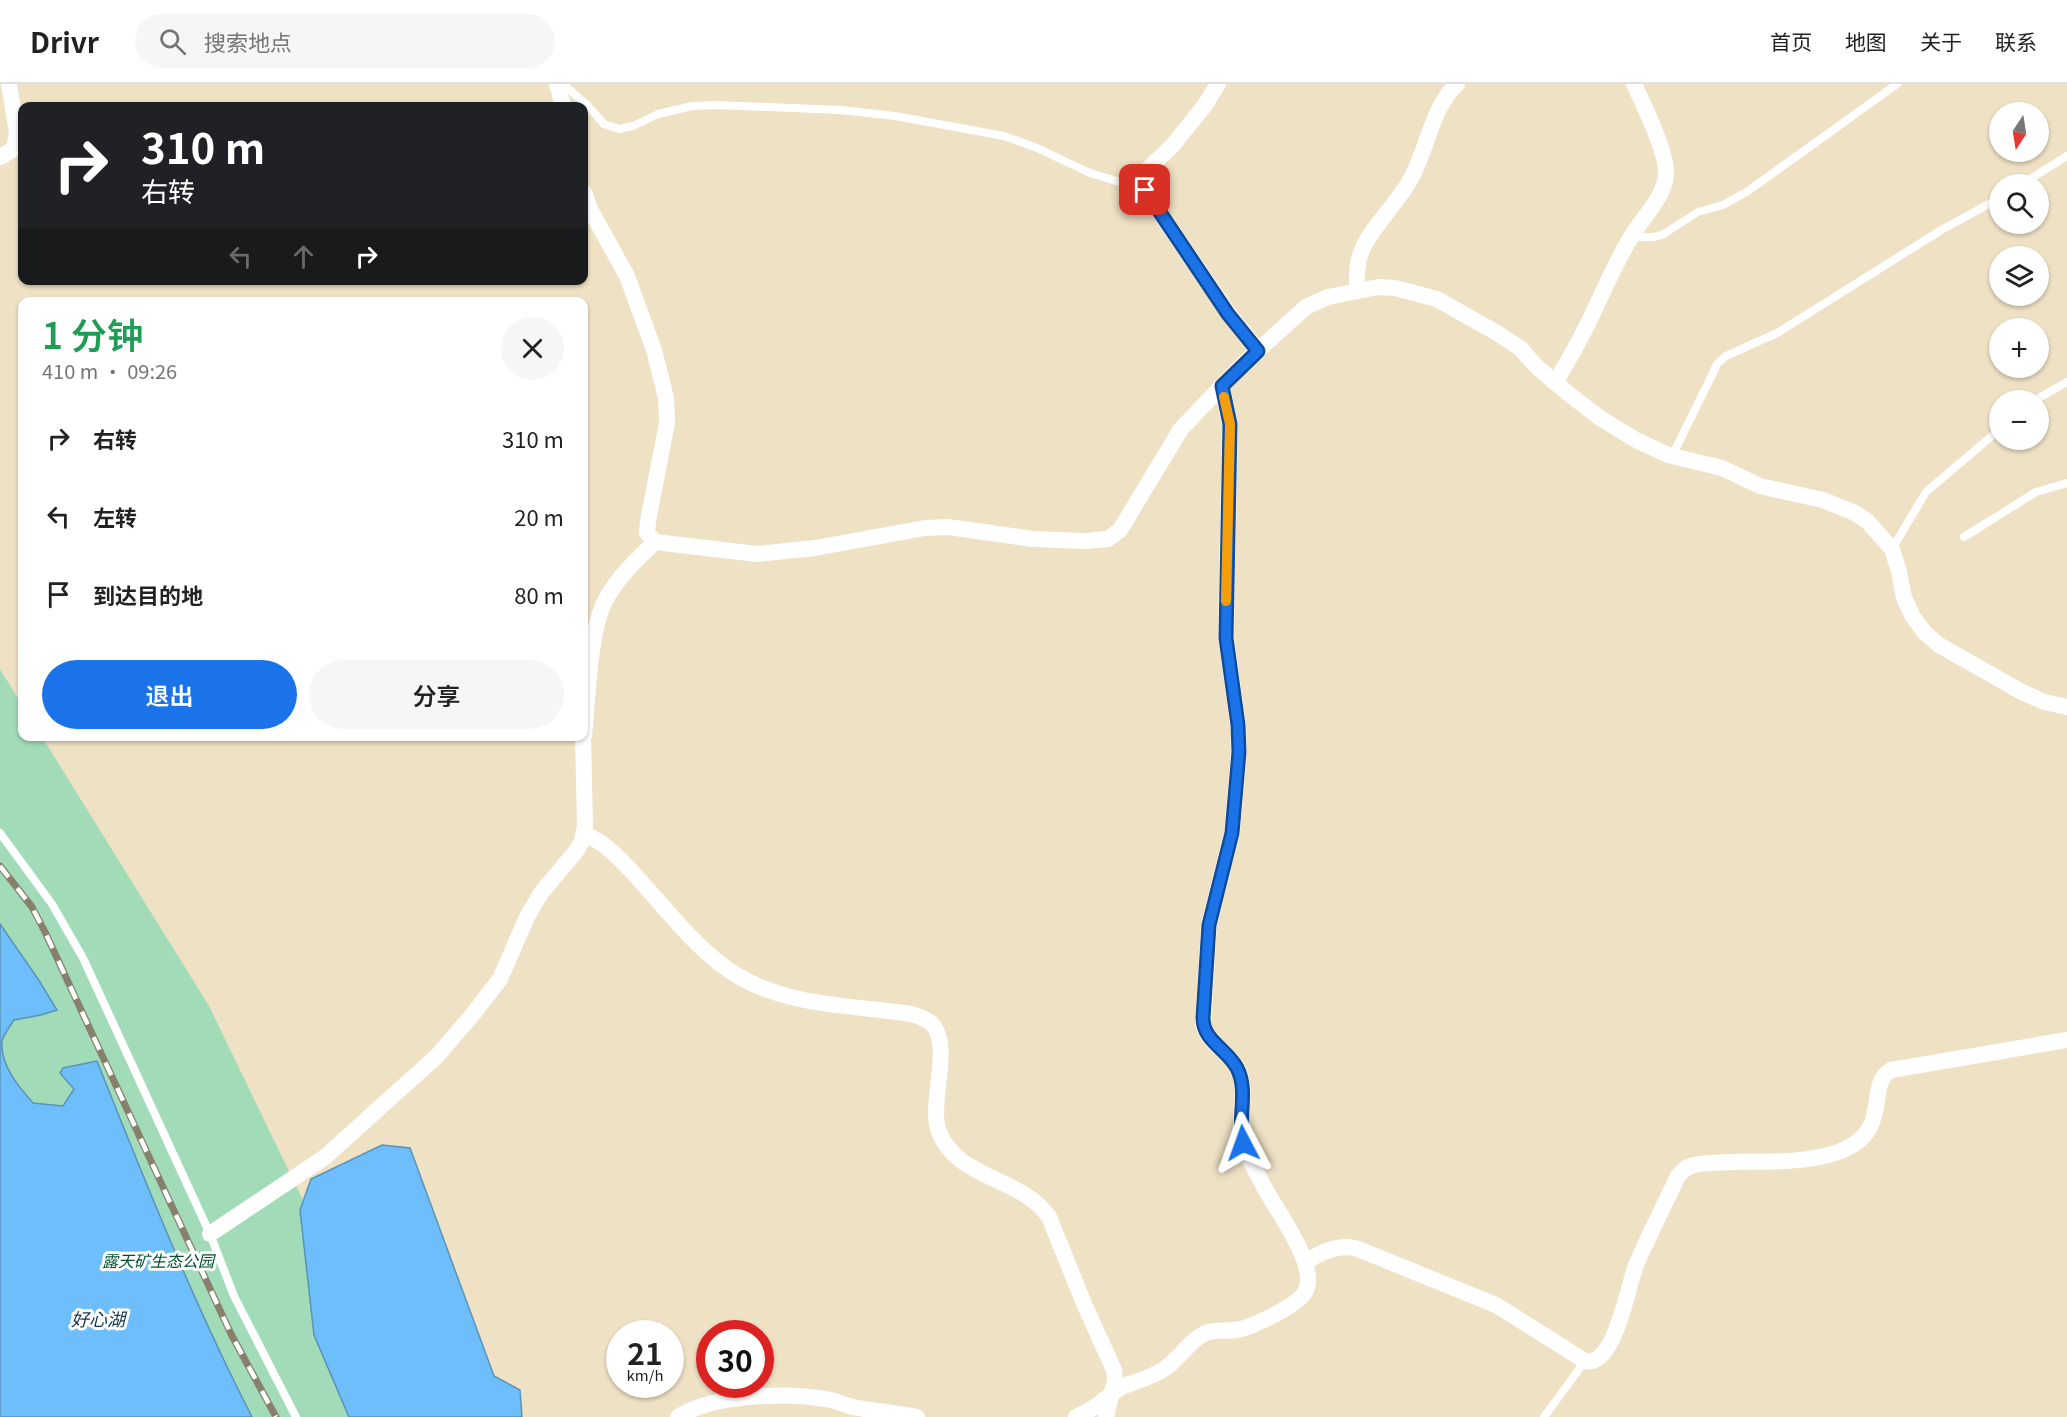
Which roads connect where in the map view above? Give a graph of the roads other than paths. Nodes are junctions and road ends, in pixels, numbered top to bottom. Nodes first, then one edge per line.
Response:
1 (9, 84) edge
2 (557, 84) edge
3 (563, 84) edge
4 (1218, 84) edge
5 (1457, 84) edge
6 (1634, 84) edge
7 (1897, 84) edge
8 (562, 102) edge
9 (583, 102) edge
10 (588, 106) edge
11 (2067, 156) edge
12 (0, 157) edge
13 (2038, 174) edge
14 (1143, 186) junction
15 (588, 203) edge
16 (1989, 204) edge
17 (1631, 237) junction
18 (1357, 291) junction
19 (1258, 351) junction
20 (2067, 382) edge
21 (1555, 383) junction
22 (1222, 386) junction
23 (2049, 392) edge
24 (1989, 438) edge
25 (1672, 456) junction
26 (2067, 483) edge
27 (1964, 537) dead end
28 (655, 542) junction
29 (1892, 549) junction
30 (588, 701) edge
31 (2067, 707) edge
32 (584, 741) edge
33 (0, 833) edge
34 (584, 834) junction
35 (2067, 1040) edge
36 (210, 1234) junction
37 (1306, 1263) junction
38 (1585, 1361) junction
39 (1111, 1395) junction
40 (296, 1417) edge
41 (678, 1417) edge
42 (917, 1417) edge
43 (1076, 1417) edge
44 (1106, 1417) edge
45 (1544, 1417) edge

1 - 12 street
2 - 8 street
3 - 9 lane
4 - 14 street
5 - 18 street
6 - 17 street
7 - 17 lane
10 - 14 lane
11 - 13 lane
14 - 19 street
15 - 28 street
16 - 25 lane
17 - 21 street
18 - 19 street
18 - 21 street
19 - 22 street
20 - 23 lane
21 - 25 street
22 - 28 street
22 - 37 street
24 - 29 lane
25 - 29 street
26 - 27 lane
28 - 30 street
29 - 31 street
32 - 34 street
33 - 36 lane
34 - 36 street
34 - 39 street
35 - 38 street
36 - 40 lane
37 - 38 street
37 - 39 street
38 - 45 lane
39 - 43 street
39 - 44 street
41 - 42 street

